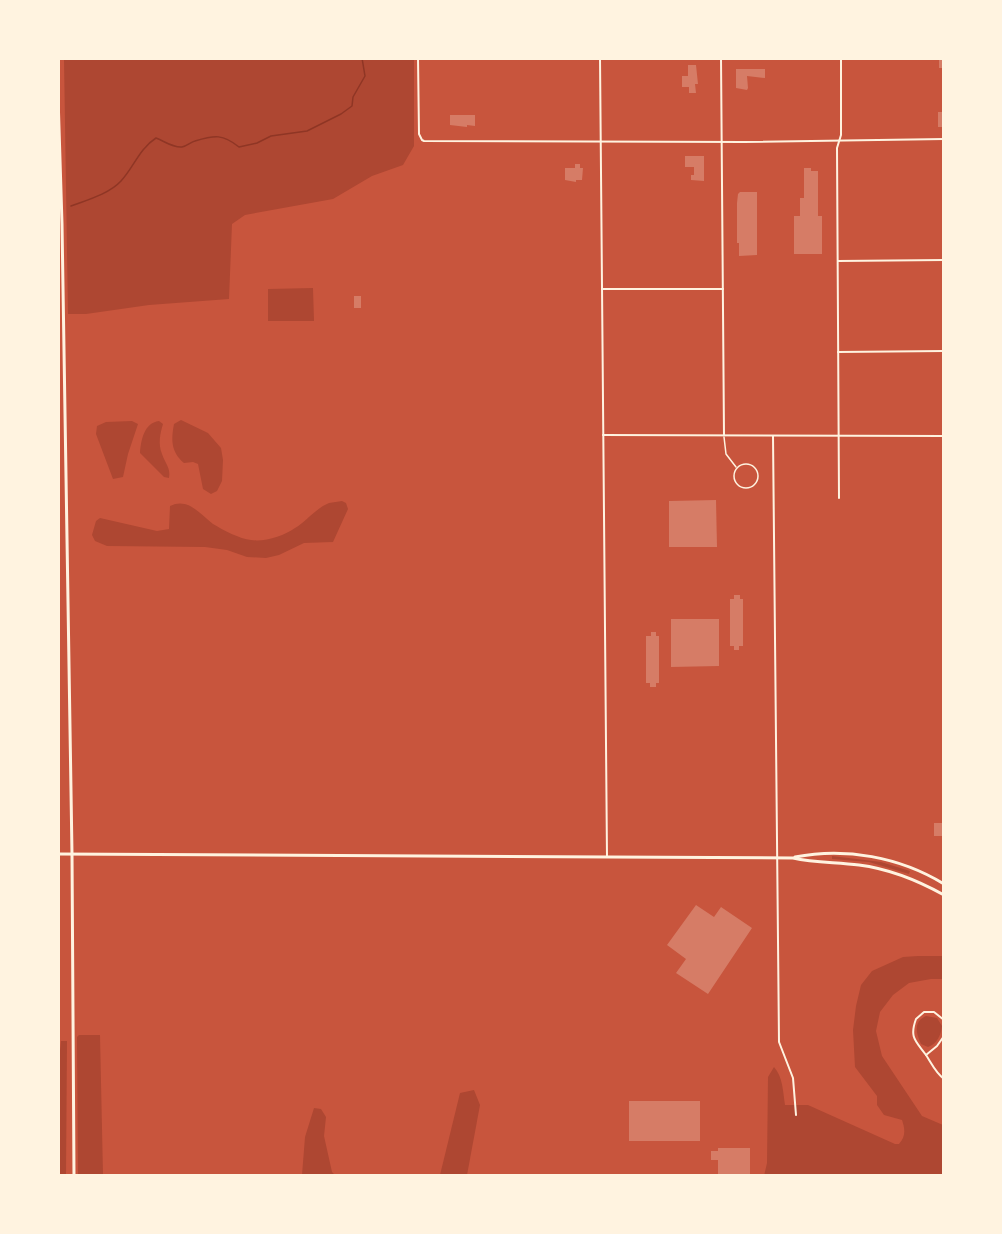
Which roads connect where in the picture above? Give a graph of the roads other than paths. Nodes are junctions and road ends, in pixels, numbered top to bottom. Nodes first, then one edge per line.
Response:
1 (418, 58) edge
2 (600, 58) edge
3 (721, 58) edge
4 (841, 58) edge
5 (58, 96) edge
6 (944, 139) edge
7 (840, 140) junction
8 (601, 142) junction
9 (722, 142) junction
10 (944, 260) edge
11 (837, 261) junction
12 (602, 289) junction
13 (723, 289) junction
14 (944, 351) edge
15 (838, 352) junction
16 (603, 435) junction
17 (724, 435) junction
18 (773, 436) junction
19 (839, 436) junction
20 (944, 436) edge
21 (737, 468) junction
22 (839, 498) dead end
23 (58, 854) edge
24 (72, 854) junction
25 (607, 857) junction
26 (777, 858) junction
27 (793, 858) junction
28 (944, 884) edge
29 (944, 896) edge
30 (944, 1020) edge
31 (944, 1036) edge
32 (926, 1055) junction
33 (944, 1079) edge
34 (796, 1115) dead end
35 (74, 1176) edge

1 - 8 street
2 - 8 street
3 - 9 street
4 - 7 street
5 - 24 street
6 - 7 street
7 - 9 street
7 - 11 street
8 - 9 street
8 - 12 street
9 - 13 street
10 - 11 street
11 - 15 street
12 - 13 street
12 - 16 street
13 - 17 street
14 - 15 street
15 - 19 street
16 - 17 street
16 - 25 street
17 - 18 street
17 - 21 lane
18 - 19 street
18 - 26 street
19 - 20 street
19 - 22 street
21 - 21 lane
23 - 24 street
24 - 25 street
24 - 35 street
25 - 26 street
26 - 27 street
26 - 34 street
27 - 28 street
27 - 29 street
30 - 32 street
31 - 32 street
32 - 33 street

